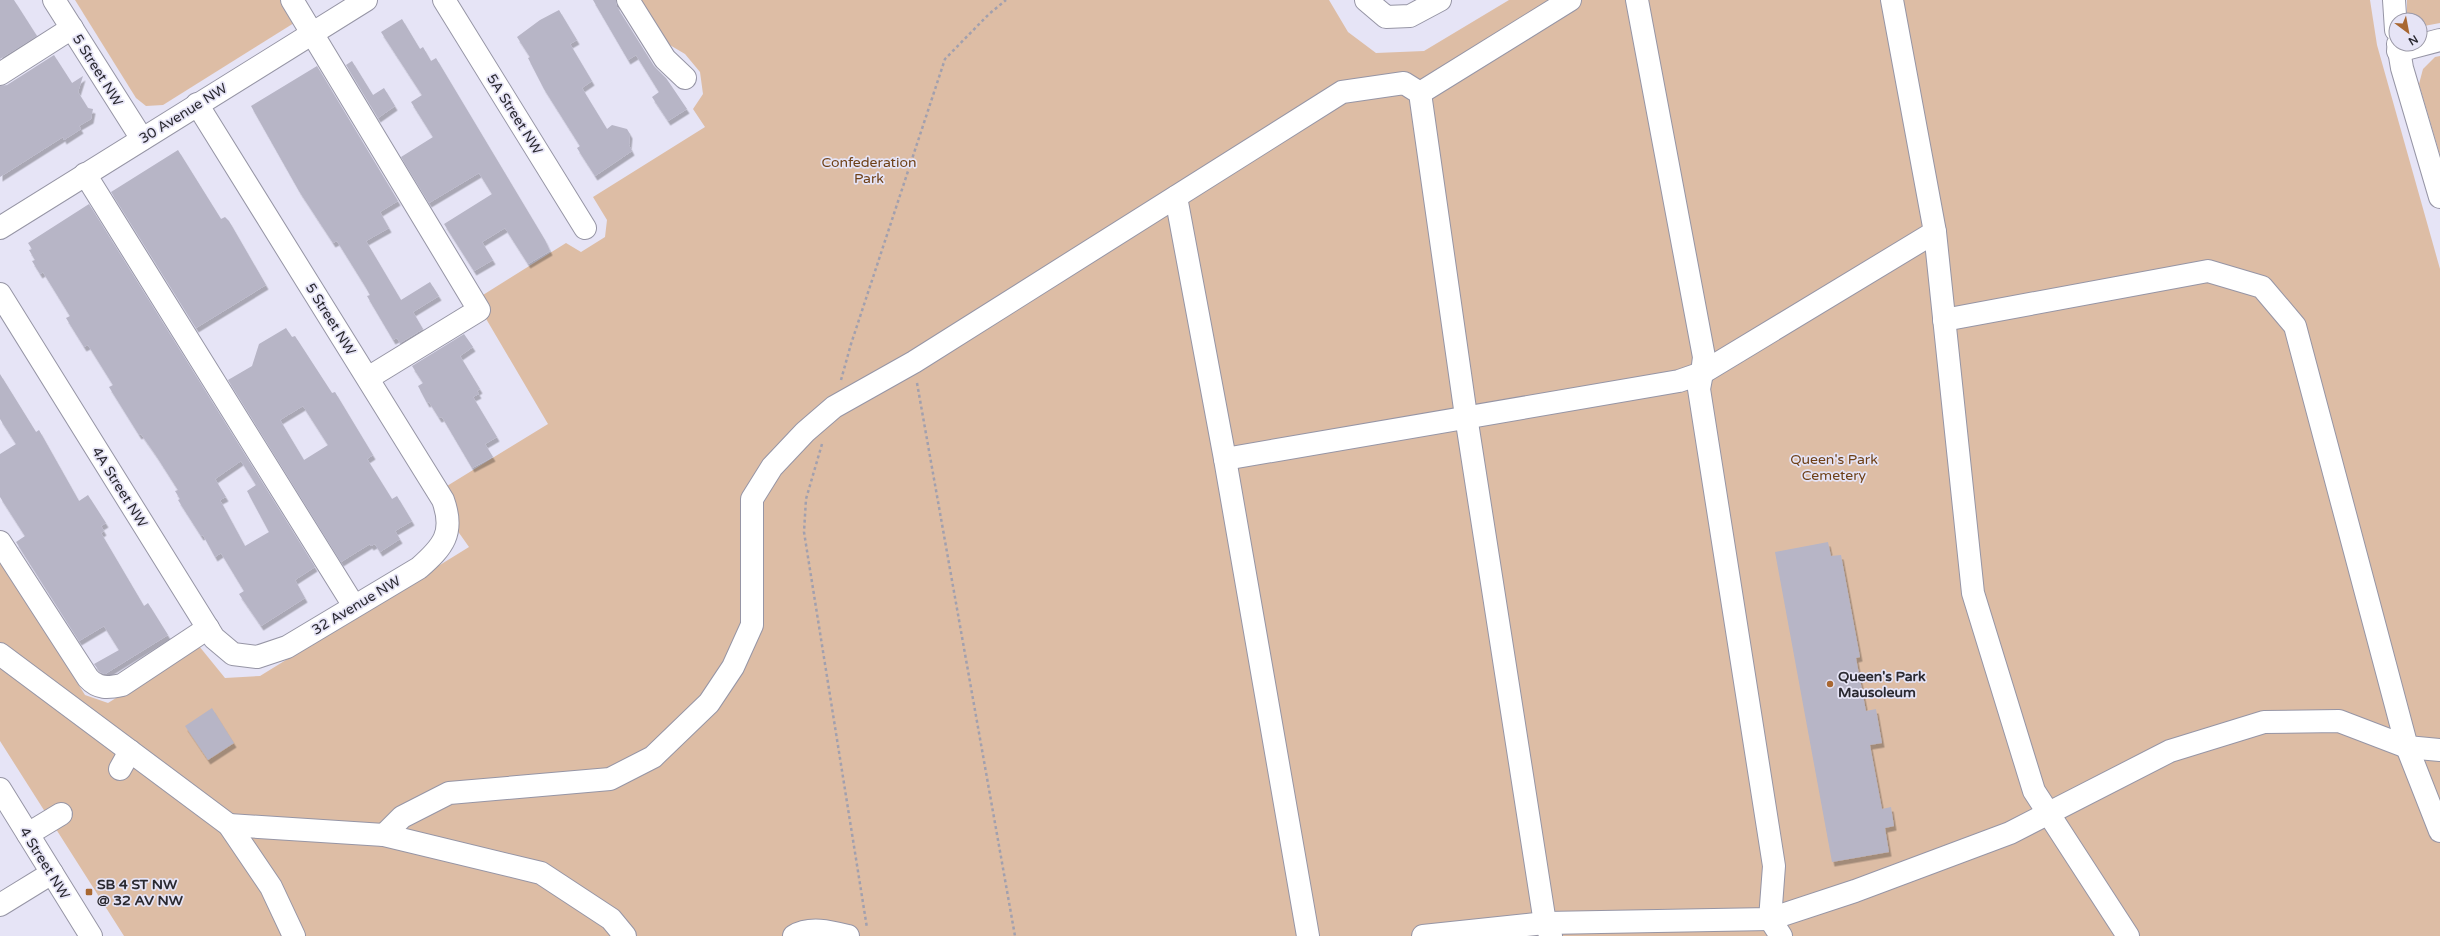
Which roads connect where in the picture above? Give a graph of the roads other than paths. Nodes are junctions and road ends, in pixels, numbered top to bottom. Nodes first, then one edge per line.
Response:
1 (54, 0) edge
2 (292, 0) edge
3 (366, 0) edge
4 (444, 0) edge
5 (628, 0) edge
6 (1366, 0) edge
7 (1440, 0) edge
8 (1570, 0) edge
9 (1637, 0) edge
10 (1892, 0) edge
11 (2394, 0) edge
12 (2395, 12) edge
13 (72, 28) junction
14 (312, 33) junction
15 (2440, 40) edge
16 (2428, 41) edge
17 (2400, 52) edge
18 (0, 74) edge
19 (685, 78) dead end
20 (1420, 93) junction
21 (197, 104) junction
22 (142, 139) junction
23 (85, 174) junction
24 (1176, 197) junction
25 (2440, 197) edge
26 (0, 228) edge
27 (585, 228) dead end
28 (1935, 232) junction
29 (0, 294) edge
30 (1944, 320) junction
31 (1702, 373) junction
32 (368, 378) junction
33 (1466, 416) junction
34 (1225, 459) junction
35 (445, 539) joint
36 (0, 542) edge
37 (354, 606) junction
38 (208, 628) junction
39 (0, 654) edge
40 (257, 657) joint
41 (2407, 747) junction
42 (2440, 750) edge
43 (0, 789) edge
44 (2047, 813) junction
45 (61, 814) dead end
46 (229, 825) junction
47 (2440, 831) edge
48 (28, 834) junction
49 (384, 835) junction
50 (52, 873) junction
51 (0, 905) edge
52 (1775, 928) edge
53 (1548, 929) edge
54 (91, 936) edge
55 (294, 936) edge
56 (625, 936) edge
57 (794, 936) edge
58 (848, 936) edge
59 (1308, 936) edge
60 (1423, 936) edge
61 (2128, 936) edge

1 - 13 street, 5 Street NW
2 - 14 street
3 - 14 street, 30 Avenue NW
4 - 27 street, 5A Street NW
5 - 19 street
6 - 7 street
8 - 20 street
9 - 31 street
10 - 28 street
11 - 12 street
13 - 18 street
13 - 22 street, 5 Street NW
14 - 21 street, 30 Avenue NW
14 - 32 street
15 - 16 street
17 - 25 street
20 - 24 street
20 - 33 street
21 - 22 street, 30 Avenue NW
21 - 32 street, 5 Street NW
22 - 23 street, 30 Avenue NW
23 - 26 street, 30 Avenue NW
23 - 37 street
24 - 34 street
24 - 49 street
28 - 30 street
28 - 31 street
29 - 38 street, 4A Street NW
30 - 41 street
30 - 44 street
31 - 33 street
31 - 52 street
32 - 35 street, 5 Street NW
33 - 34 street
33 - 53 street
34 - 59 street
35 - 37 street, 32 Avenue NW
36 - 38 street
37 - 40 street, 32 Avenue NW
38 - 40 street, 4A Street NW
39 - 46 street
41 - 42 street
41 - 44 street
41 - 47 street
43 - 48 street, 4 Street NW
44 - 52 street
44 - 61 street
45 - 48 street
46 - 49 street
46 - 55 street
48 - 50 street, 4 Street NW
49 - 56 street
50 - 51 street
50 - 54 street, 4 Street NW
52 - 53 street
53 - 60 street
57 - 58 street

